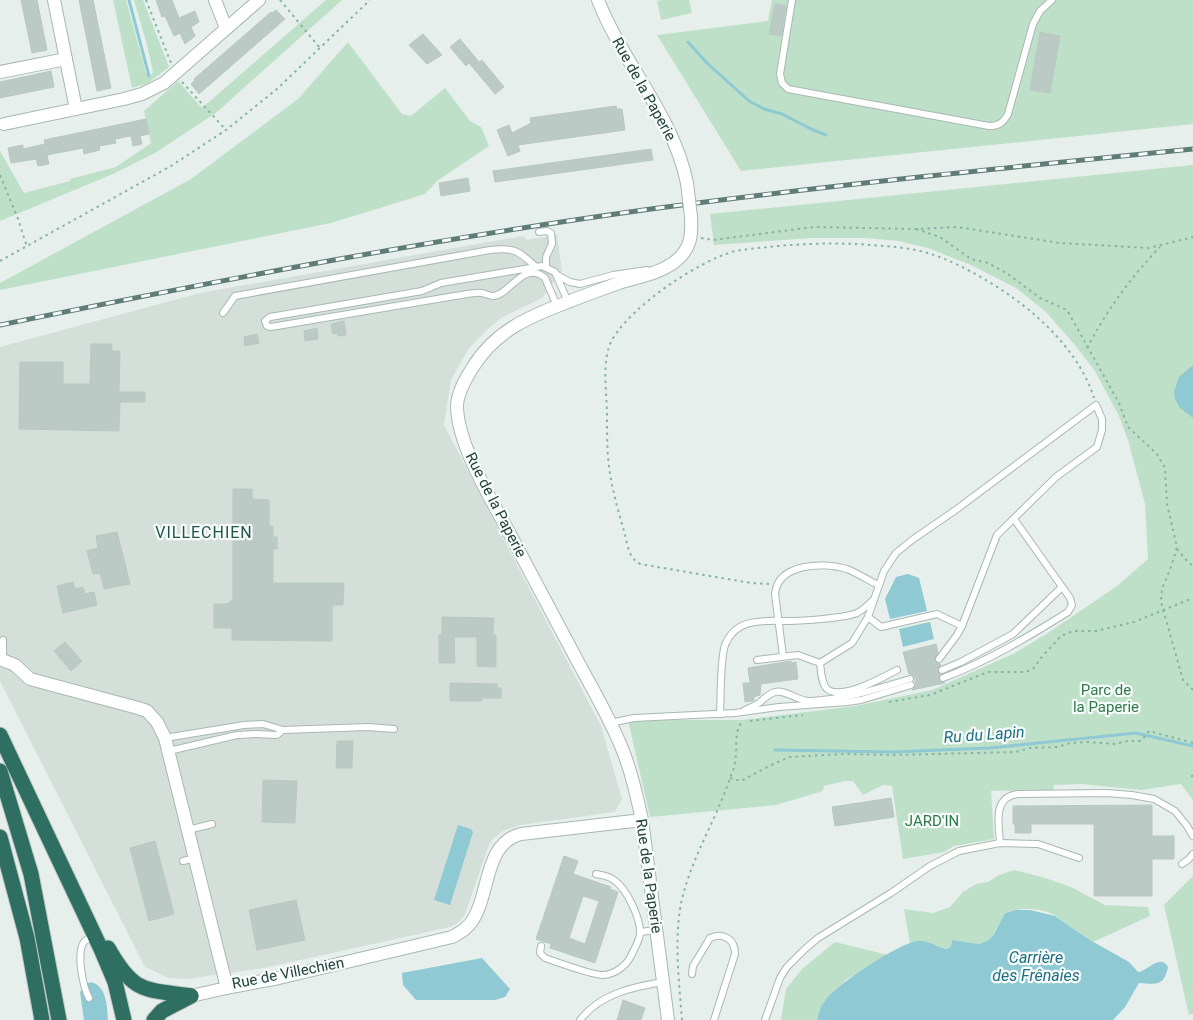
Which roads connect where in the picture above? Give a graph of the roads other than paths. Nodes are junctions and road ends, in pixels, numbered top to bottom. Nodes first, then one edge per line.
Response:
1 (54, 0) edge
2 (215, 0) edge
3 (259, 0) edge
4 (598, 0) edge
5 (792, 0) edge
6 (1052, 0) edge
7 (226, 28) junction
8 (66, 59) junction
9 (0, 72) edge
10 (76, 109) junction
11 (4, 124) dead end
12 (539, 232) dead end
13 (536, 267) junction
14 (546, 267) junction
15 (666, 268) junction
16 (557, 275) junction
17 (562, 304) junction
18 (223, 313) dead end
19 (1014, 519) junction
20 (878, 585) junction
21 (1062, 587) junction
22 (872, 600) junction
23 (868, 617) junction
24 (778, 620) junction
25 (962, 626) junction
26 (3, 640) dead end
27 (783, 656) junction
28 (2, 659) edge
29 (939, 659) dead end
30 (757, 660) dead end
31 (820, 662) junction
32 (897, 670) dead end
33 (787, 694) junction
34 (785, 707) junction
35 (737, 713) junction
36 (720, 714) junction
37 (610, 723) junction
38 (394, 728) dead end
39 (283, 730) junction
40 (0, 734) edge
41 (166, 738) junction
42 (169, 751) junction
43 (0, 771) edge
44 (642, 820) junction
45 (212, 824) dead end
46 (188, 830) junction
47 (1193, 836) edge
48 (0, 837) edge
49 (1000, 843) junction
50 (1193, 854) edge
51 (1079, 858) dead end
52 (1182, 864) dead end
53 (596, 874) dead end
54 (656, 930) junction
55 (640, 932) junction
56 (93, 934) junction
57 (541, 946) dead end
58 (692, 974) dead end
59 (663, 982) junction
60 (227, 988) junction
61 (191, 996) junction
62 (89, 998) dead end
63 (42, 1020) edge
64 (59, 1020) edge
65 (124, 1020) edge
66 (154, 1020) edge
67 (580, 1020) edge
68 (668, 1020) edge
69 (714, 1020) edge
70 (765, 1020) edge

1 - 8 street
2 - 7 street
3 - 7 street
4 - 15 street, Rue de la Paperie, bridge
5 - 6 lane
7 - 10 street
8 - 9 street
8 - 10 street
10 - 11 street
12 - 14 lane
13 - 14 lane
13 - 17 lane
13 - 18 lane
14 - 16 lane
15 - 16 lane
15 - 17 street, Rue de la Paperie
16 - 17 lane
17 - 37 street, Rue de la Paperie
19 - 20 lane
19 - 21 lane
19 - 25 lane
20 - 22 lane
20 - 24 lane
21 - 21 lane
22 - 23 lane
22 - 24 lane
23 - 25 lane
23 - 31 lane
24 - 27 lane
24 - 36 lane
25 - 29 lane
26 - 28 lane
27 - 30 lane
27 - 31 lane
28 - 41 street, Rue de Villechien
31 - 32 lane
33 - 34 lane
33 - 34 lane
33 - 35 lane
34 - 35 lane
35 - 36 lane
36 - 37 lane
37 - 44 street, Rue de la Paperie
38 - 39 lane
39 - 41 lane
39 - 42 lane
40 - 56 highway
41 - 42 street, Rue de Villechien
42 - 46 street, Rue de Villechien
43 - 64 highway
44 - 54 street, Rue de la Paperie
44 - 60 street, Rue de Villechien
45 - 46 lane
46 - 60 street, Rue de Villechien
47 - 49 lane
48 - 63 highway
49 - 51 lane
49 - 70 lane
50 - 52 lane
53 - 55 lane
54 - 55 lane
54 - 59 street, Rue de la Paperie
55 - 57 lane
56 - 61 highway
56 - 62 lane
56 - 65 highway
58 - 69 lane
59 - 67 lane
59 - 68 street, Rue de la Paperie
60 - 61 street
61 - 66 highway

